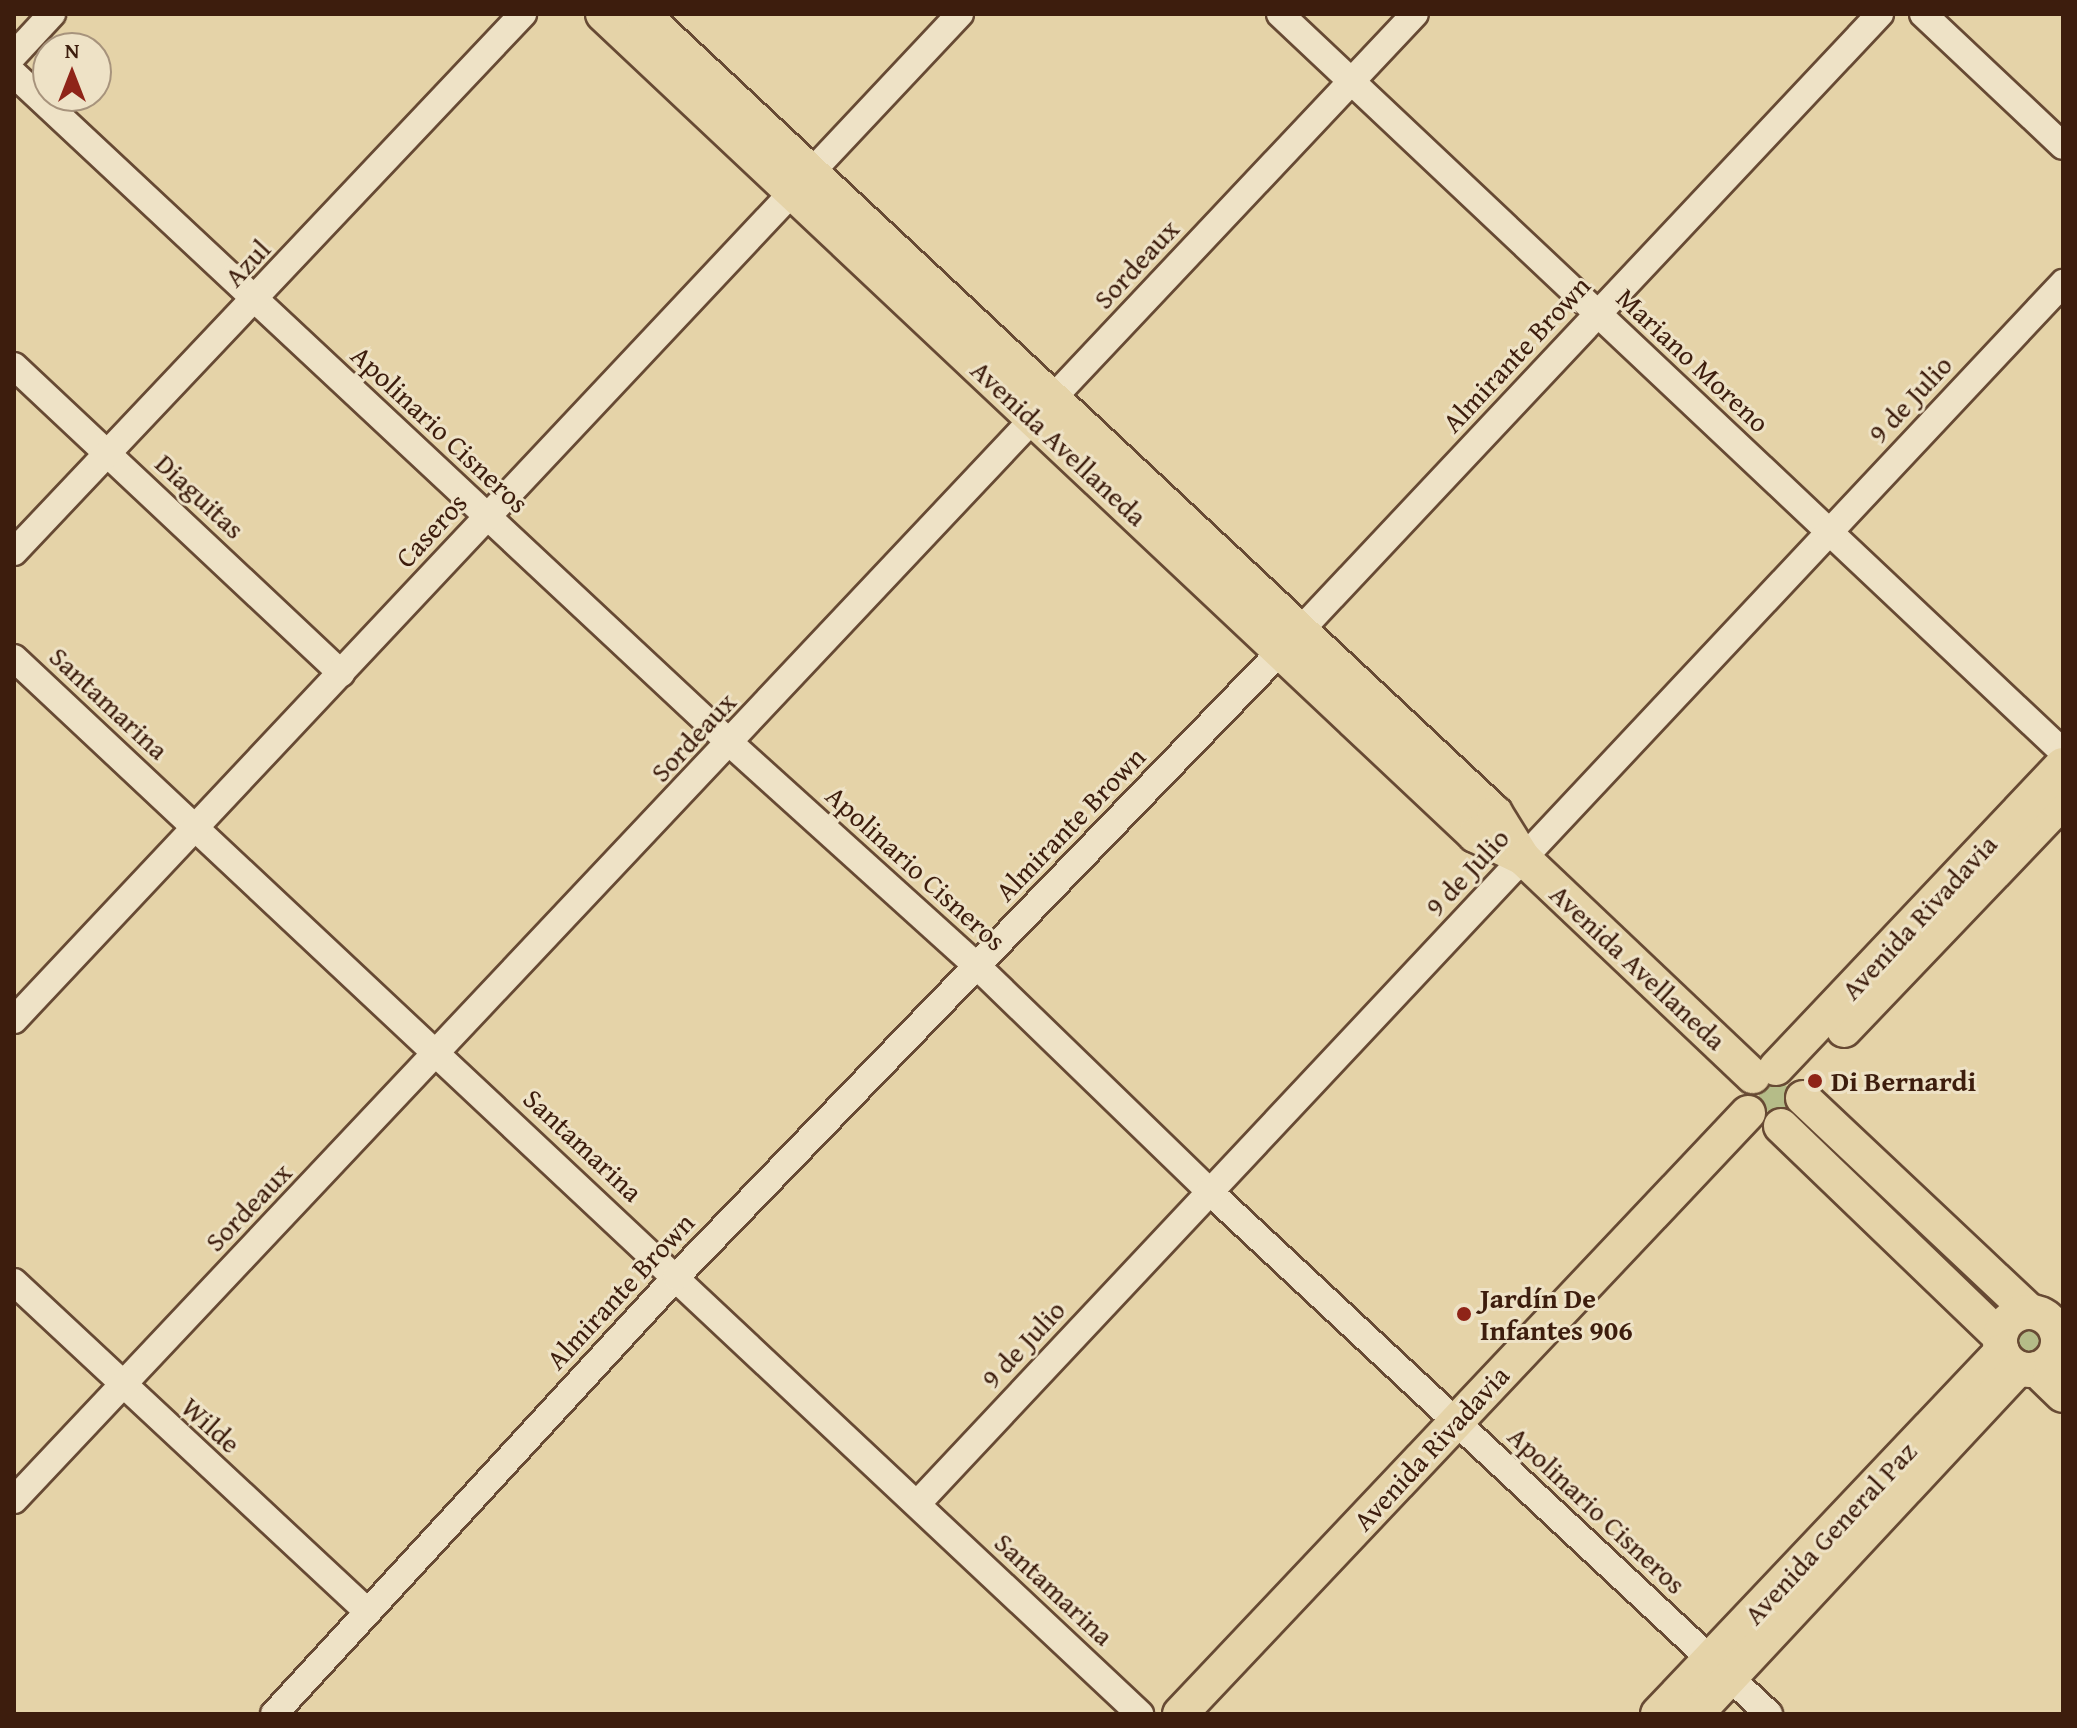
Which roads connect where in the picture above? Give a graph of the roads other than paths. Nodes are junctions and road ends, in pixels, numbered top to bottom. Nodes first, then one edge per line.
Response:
1 (52, 14) edge
2 (523, 14) edge
3 (603, 14) edge
4 (642, 14) edge
5 (960, 14) edge
6 (1280, 14) edge
7 (1415, 14) edge
8 (1880, 14) edge
9 (1923, 14) edge
10 (14, 55) edge
11 (14, 74) edge
12 (1352, 82) junction
13 (2063, 146) edge
14 (802, 182) junction
15 (2063, 283) edge
16 (256, 300) junction
17 (1598, 314) junction
18 (14, 366) edge
19 (1044, 410) junction
20 (108, 454) junction
21 (488, 517) junction
22 (1830, 532) junction
23 (14, 552) edge
24 (1290, 641) junction
25 (14, 658) edge
26 (341, 673) junction
27 (730, 743) junction
28 (2063, 752) edge
29 (2063, 765) edge
30 (2063, 801) edge
31 (196, 828) junction
32 (1523, 858) junction
33 (978, 967) junction
34 (14, 1020) edge
35 (439, 1054) junction
36 (1782, 1081) junction
37 (1764, 1121) junction
38 (1210, 1192) junction
39 (676, 1277) junction
40 (14, 1282) edge
41 (2053, 1322) edge
42 (2014, 1356) junction
43 (121, 1386) junction
44 (2063, 1395) edge
45 (1462, 1428) junction
46 (14, 1500) edge
47 (917, 1504) junction
48 (368, 1612) junction
49 (1720, 1668) junction
50 (274, 1714) edge
51 (1140, 1714) edge
52 (1180, 1714) edge
53 (1206, 1714) edge
54 (1658, 1714) edge
55 (1696, 1714) edge
56 (1769, 1714) edge

1 - 10 street
2 - 16 street, Azul
3 - 14 main road, Avenida Avellaneda
4 - 14 main road, Avenida Avellaneda
5 - 14 street, Caseros
6 - 12 street, Mariano Moreno
7 - 12 street, Sordeaux
8 - 17 street, Almirante Brown
9 - 13 street
11 - 16 street, Apolinario Cisneros
12 - 17 street, Mariano Moreno
12 - 19 street, Sordeaux
14 - 19 main road, Avenida Avellaneda
14 - 21 street, Caseros
15 - 22 street, 9 de Julio
16 - 20 street, Azul
16 - 21 street, Apolinario Cisneros
17 - 22 street, Mariano Moreno
17 - 24 street, Almirante Brown
18 - 20 street, Diaguitas
19 - 24 main road, Avenida Avellaneda
19 - 27 street, Sordeaux
20 - 23 street, Azul
20 - 26 street, Diaguitas
21 - 26 street, Caseros
21 - 27 street, Apolinario Cisneros
22 - 28 street, Mariano Moreno
22 - 32 street, 9 de Julio
24 - 32 main road, Avenida Avellaneda
24 - 33 street, Almirante Brown
25 - 31 street, Santamarina
26 - 31 street, Caseros
27 - 33 street, Apolinario Cisneros
27 - 35 street, Sordeaux
29 - 36 main road, Avenida Rivadavia
30 - 36 main road, Avenida Rivadavia
31 - 34 street, Caseros
31 - 35 street, Santamarina
32 - 36 main road, Avenida Avellaneda
32 - 38 street, 9 de Julio
33 - 38 street, Apolinario Cisneros
33 - 39 street, Almirante Brown
35 - 39 street, Santamarina
35 - 43 street, Sordeaux
36 - 37 main road, Avenida Rivadavia
36 - 37 main road
36 - 41 main road, Avenida Avellaneda
37 - 42 main road
37 - 45 main road, Avenida Rivadavia
38 - 45 street, Apolinario Cisneros
38 - 47 street, 9 de Julio
39 - 47 street, Santamarina
39 - 48 street, Almirante Brown
40 - 43 street, Wilde
41 - 42 main road
41 - 42 main road
42 - 44 main road
42 - 49 main road, Avenida General Paz
43 - 46 street, Sordeaux
43 - 48 street, Wilde
45 - 49 street, Apolinario Cisneros
45 - 52 main road, Avenida Rivadavia
45 - 53 main road, Avenida Rivadavia
47 - 51 street, Santamarina
48 - 50 street, Almirante Brown
49 - 54 main road, Avenida General Paz
49 - 55 main road, Avenida General Paz
49 - 56 street, Apolinario Cisneros

